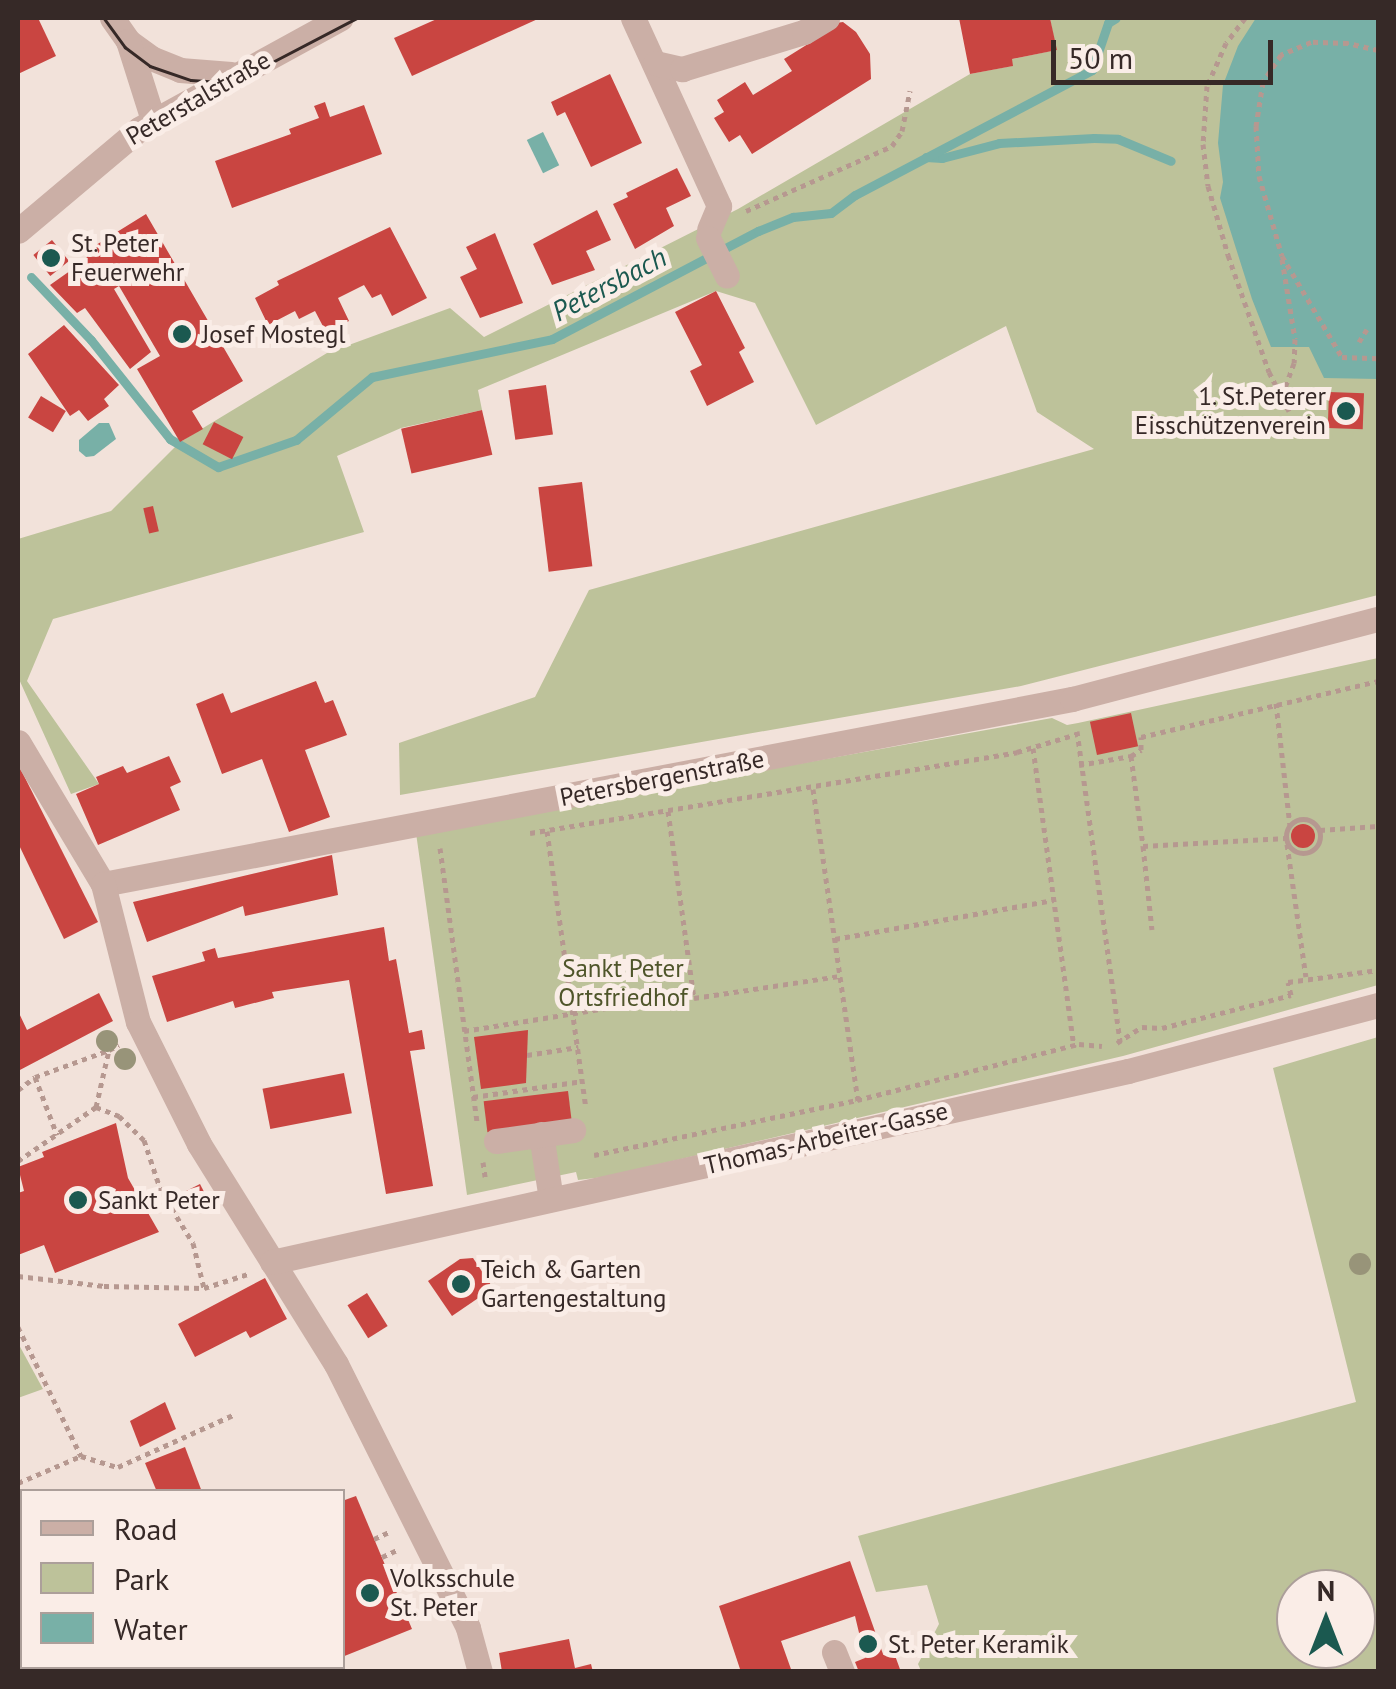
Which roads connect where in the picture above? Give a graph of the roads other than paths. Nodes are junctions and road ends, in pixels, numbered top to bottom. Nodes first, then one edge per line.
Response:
1 (112, 18) edge
2 (341, 18) edge
3 (633, 18) edge
4 (827, 18) edge
5 (128, 41) junction
6 (654, 63) junction
7 (239, 71) junction
8 (154, 120) junction
9 (18, 230) edge
10 (726, 276) dead end
11 (1378, 619) edge
12 (18, 742) edge
13 (103, 884) junction
14 (1378, 1004) edge
15 (573, 1130) road end
16 (541, 1134) junction
17 (485, 1138) road end
18 (550, 1199) junction
19 (272, 1262) junction
20 (480, 1672) edge

1 - 5 street
2 - 7 street, Peterstalstraße
3 - 6 street
4 - 6 street
5 - 7 street
5 - 8 street
6 - 10 street
7 - 8 street, Peterstalstraße
8 - 9 street, Peterstalstraße
11 - 13 street, Petersbergenstraße
12 - 13 street
13 - 19 street
14 - 18 street, Thomas-Arbeiter-Gasse
15 - 16 street
16 - 17 street
16 - 18 street
18 - 19 street, Thomas-Arbeiter-Gasse
19 - 20 street

